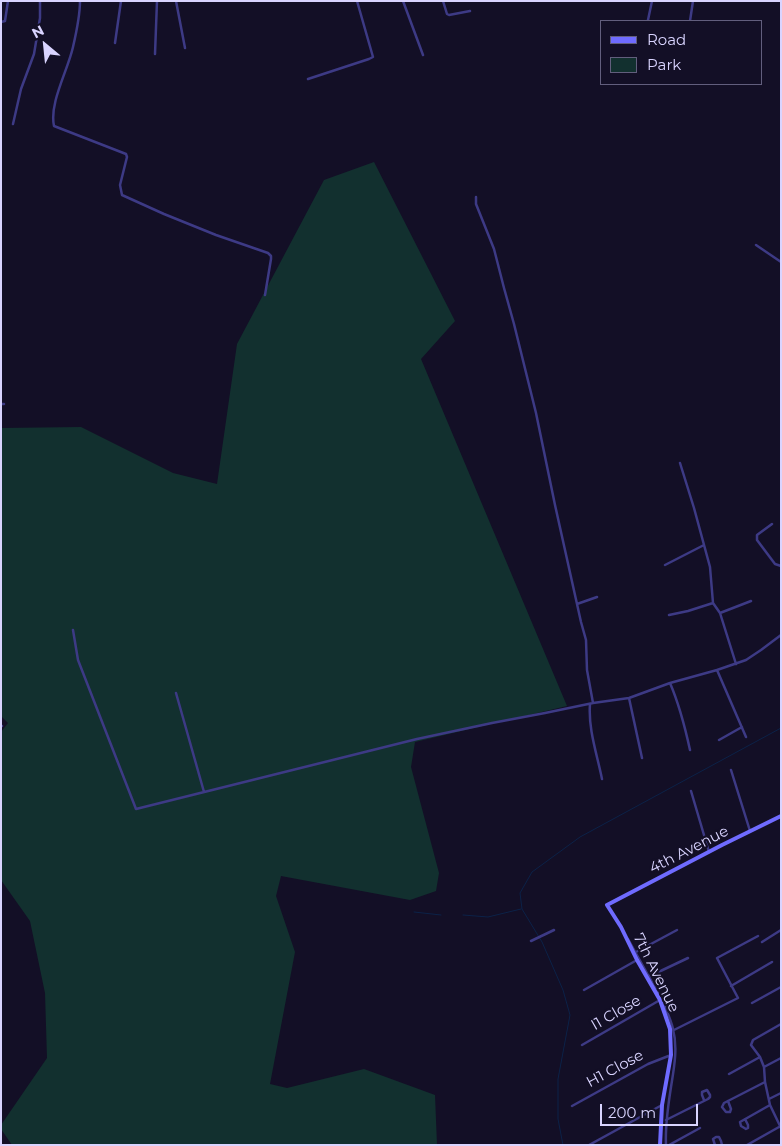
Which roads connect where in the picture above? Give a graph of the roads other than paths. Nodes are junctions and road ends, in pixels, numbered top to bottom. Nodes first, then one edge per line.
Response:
1 (8, 1) edge
2 (40, 1) edge
3 (80, 1) edge
4 (120, 1) edge
5 (156, 1) edge
6 (176, 1) edge
7 (356, 1) edge
8 (402, 1) edge
9 (443, 1) edge
10 (652, 1) edge
11 (693, 1) edge
12 (470, 11) dead end
13 (648, 20) edge
14 (690, 20) edge
15 (1, 22) edge
16 (115, 43) dead end
17 (185, 48) dead end
18 (155, 54) dead end
19 (423, 55) dead end
20 (308, 79) dead end
21 (13, 124) dead end
22 (476, 197) dead end
23 (756, 245) dead end
24 (781, 262) edge
25 (265, 295) dead end
26 (680, 463) dead end
27 (772, 524) dead end
28 (704, 545) junction
29 (665, 565) dead end
30 (781, 566) edge
31 (597, 597) dead end
32 (751, 601) dead end
33 (713, 603) junction
34 (577, 604) junction
35 (720, 613) junction
36 (669, 615) dead end
37 (73, 630) dead end
38 (781, 634) edge
39 (736, 664) junction
40 (717, 670) junction
41 (670, 683) junction
42 (176, 693) dead end
43 (629, 698) junction
44 (592, 703) junction
45 (742, 728) junction
46 (746, 737) dead end
47 (719, 740) dead end
48 (690, 750) dead end
49 (642, 758) dead end
50 (731, 770) dead end
51 (602, 779) dead end
52 (691, 791) dead end
53 (204, 792) junction
54 (781, 816) edge
55 (750, 831) junction
56 (709, 852) junction
57 (607, 905) joint
58 (621, 927) junction
59 (554, 930) dead end
60 (677, 930) dead end
61 (781, 930) edge
62 (758, 936) dead end
63 (530, 940) dead end
64 (762, 942) dead end
65 (636, 952) junction
66 (688, 958) dead end
67 (637, 960) junction
68 (772, 962) dead end
69 (650, 976) junction
70 (730, 986) junction
71 (781, 987) edge
72 (584, 990) dead end
73 (660, 1000) junction
74 (752, 1003) dead end
75 (781, 1024) edge
76 (674, 1030) junction
77 (582, 1045) dead end
78 (671, 1055) junction
79 (760, 1057) junction
80 (781, 1058) edge
81 (764, 1067) junction
82 (729, 1074) dead end
83 (765, 1082) junction
84 (781, 1093) edge
85 (704, 1100) dead end
86 (769, 1100) junction
87 (728, 1102) dead end
88 (662, 1105) junction
89 (770, 1105) junction
90 (572, 1106) dead end
91 (666, 1120) junction
92 (745, 1120) dead end
93 (780, 1127) edge
94 (700, 1128) dead end
95 (589, 1145) edge
96 (660, 1145) edge
97 (668, 1145) edge
98 (715, 1145) edge
99 (722, 1145) edge
100 (747, 1145) edge

1 - 15 street
2 - 21 street
3 - 25 street
4 - 16 street
5 - 18 street
6 - 17 street
7 - 20 street
8 - 19 street
9 - 12 street
10 - 13 street
11 - 14 street
22 - 34 street
23 - 24 street
26 - 28 street
27 - 30 street
28 - 29 street
28 - 33 street
31 - 34 street
32 - 35 street
33 - 35 street
33 - 36 street
34 - 44 street
35 - 39 street
37 - 53 street
38 - 39 street
39 - 40 street
40 - 41 street
40 - 45 street
41 - 43 street
41 - 48 street
42 - 53 street
43 - 44 street
43 - 49 street
44 - 51 street
44 - 53 street
45 - 46 street
45 - 47 street
50 - 55 street
52 - 56 street
54 - 55 main road, 4th Avenue
55 - 56 main road, 4th Avenue
56 - 57 main road, 4th Avenue
57 - 58 main road, 7th Avenue
58 - 65 street
58 - 67 main road, 7th Avenue
59 - 63 street
60 - 65 street
61 - 64 street
62 - 70 street
65 - 69 street
66 - 69 street
67 - 72 street
67 - 73 main road, 7th Avenue
68 - 70 street
69 - 76 street
70 - 76 street
71 - 74 street
73 - 77 street, I1 Close
73 - 78 main road, 7th Avenue
75 - 79 street
76 - 91 street
78 - 88 main road, 7th Avenue
78 - 90 street, H1 Close
79 - 81 street
79 - 82 street
80 - 81 street
81 - 83 street
83 - 86 street
83 - 87 street
84 - 86 street
85 - 91 street
86 - 89 street
88 - 95 street
88 - 96 main road, 7th Avenue
89 - 92 street
89 - 93 street
91 - 97 street
93 - 100 street
94 - 97 street
98 - 99 street

